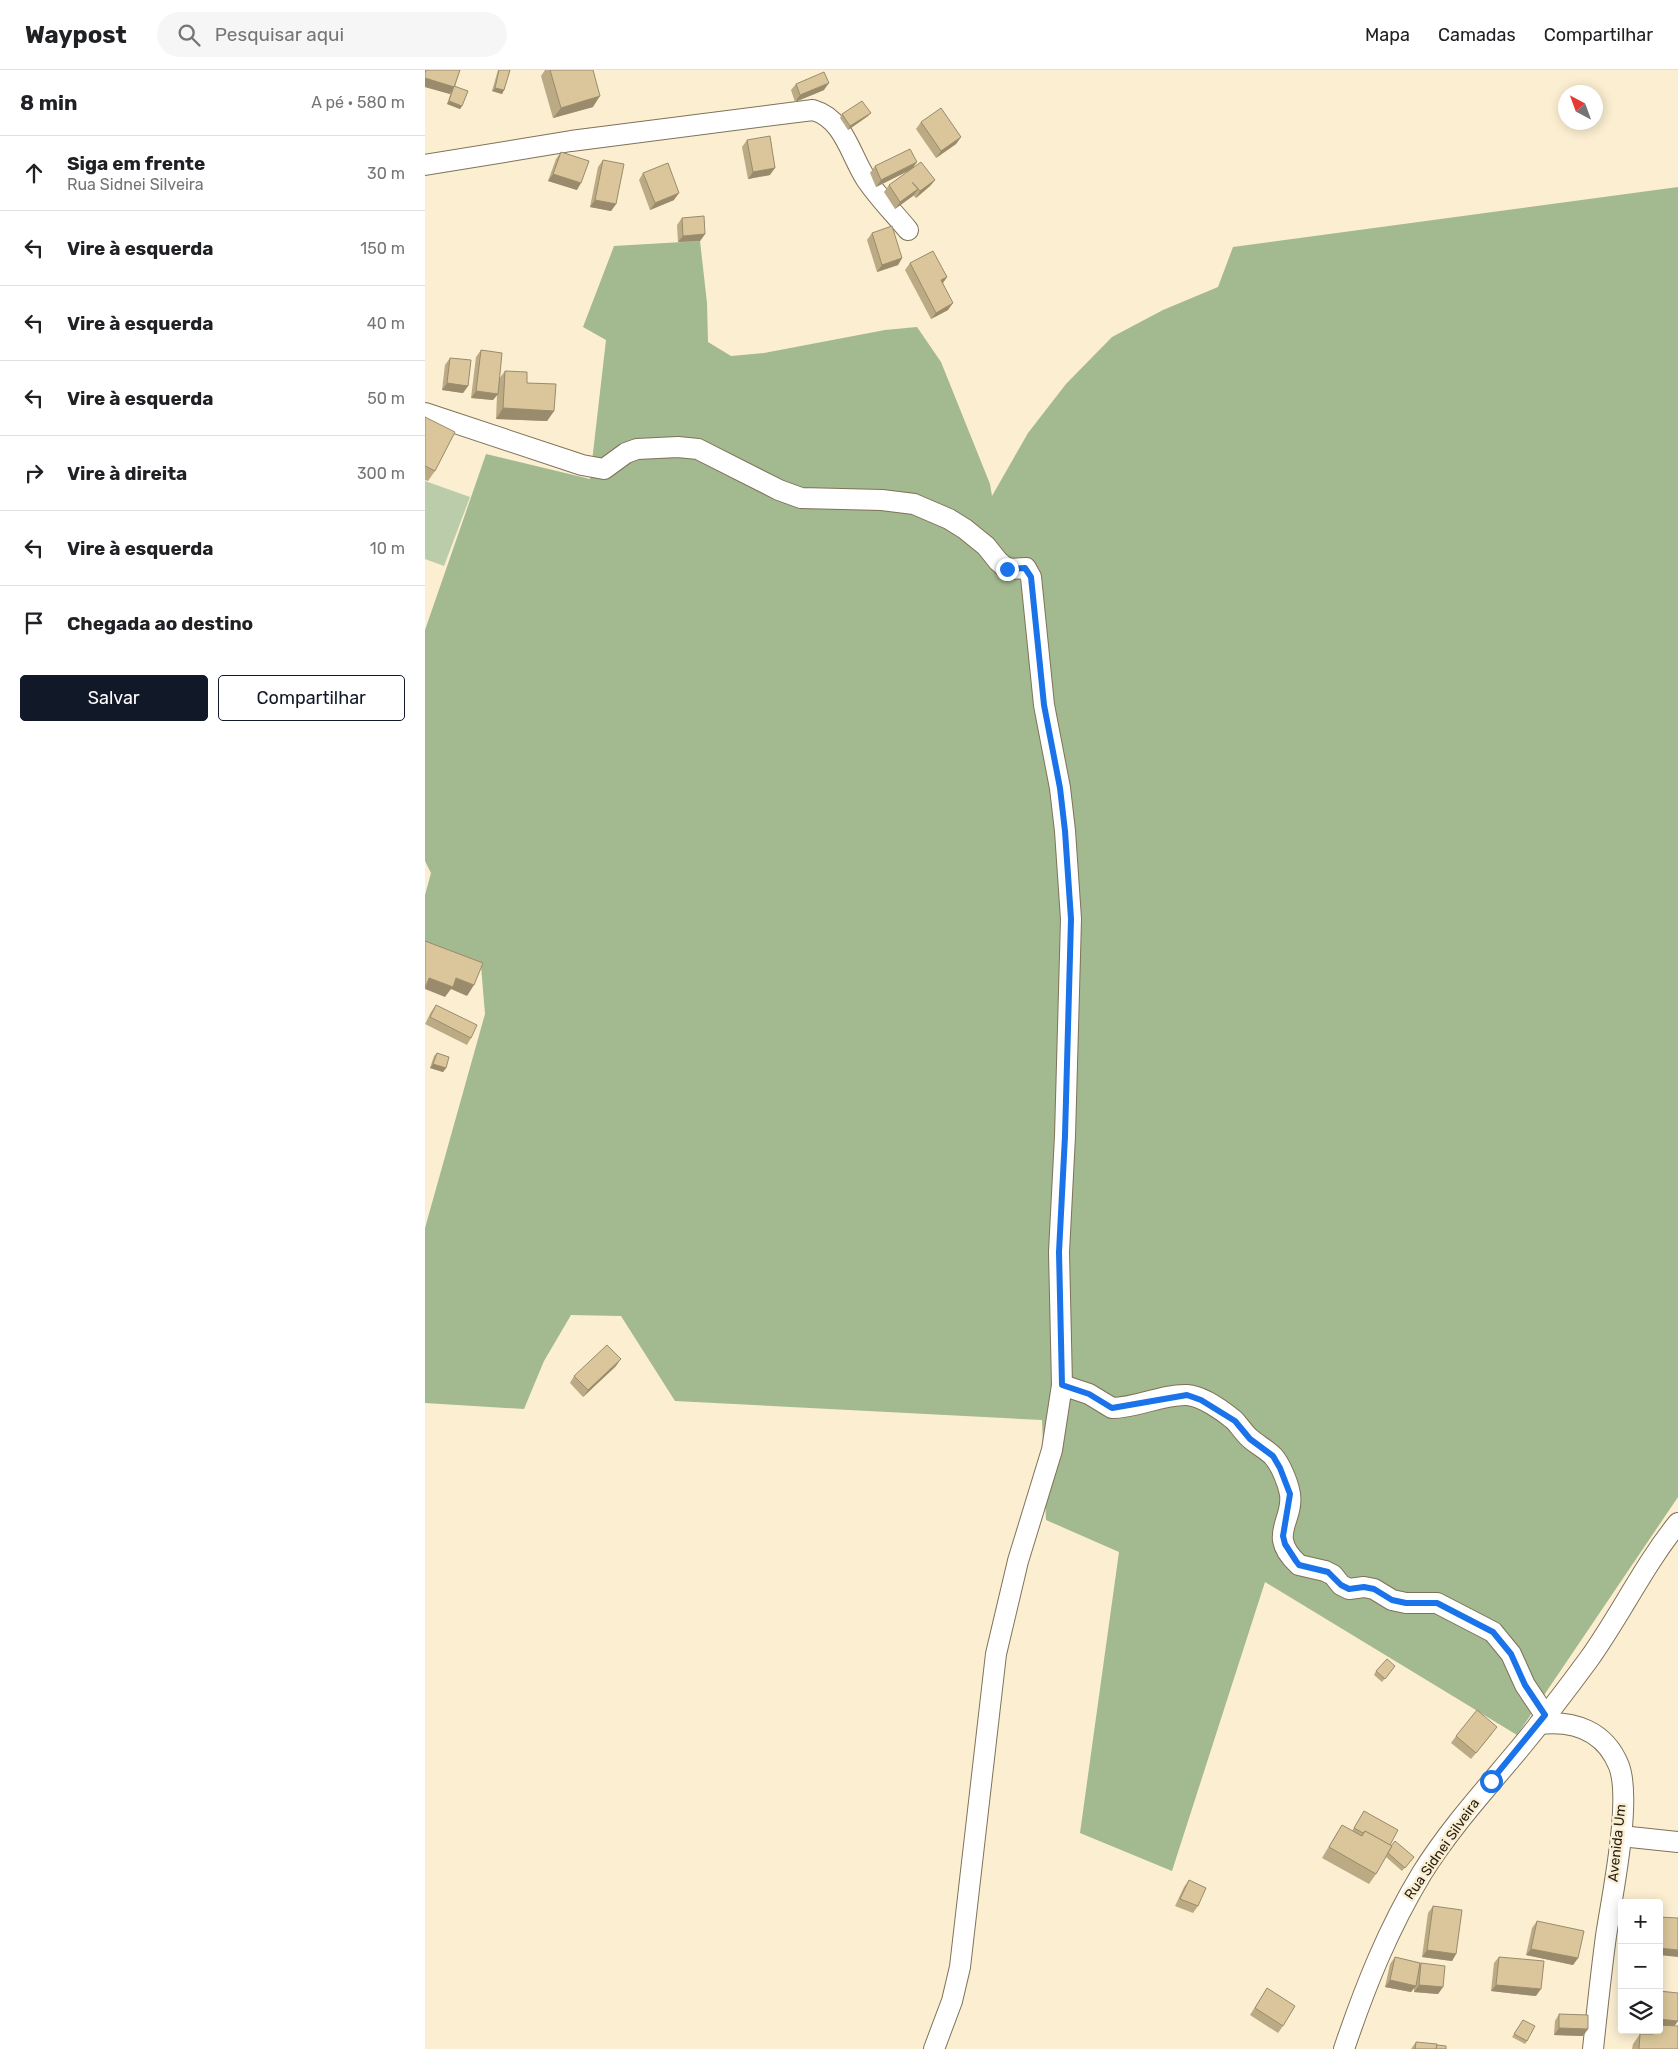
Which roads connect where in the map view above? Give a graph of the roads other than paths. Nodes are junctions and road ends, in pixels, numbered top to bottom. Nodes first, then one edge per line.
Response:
1 (425, 165) edge
2 (908, 230) dead end
3 (425, 413) edge
4 (1062, 1385) junction
5 (1678, 1522) edge
6 (1542, 1719) junction
7 (1621, 1836) junction
8 (1678, 1842) edge
9 (934, 2049) edge
10 (1344, 2049) edge
11 (1593, 2049) edge

1 - 2 street
3 - 4 street
4 - 6 street
4 - 9 street
5 - 6 street, Rua Sidnei Silveira
6 - 7 street, Avenida Um
6 - 10 street, Rua Sidnei Silveira
7 - 8 street
7 - 11 street, Avenida Um

